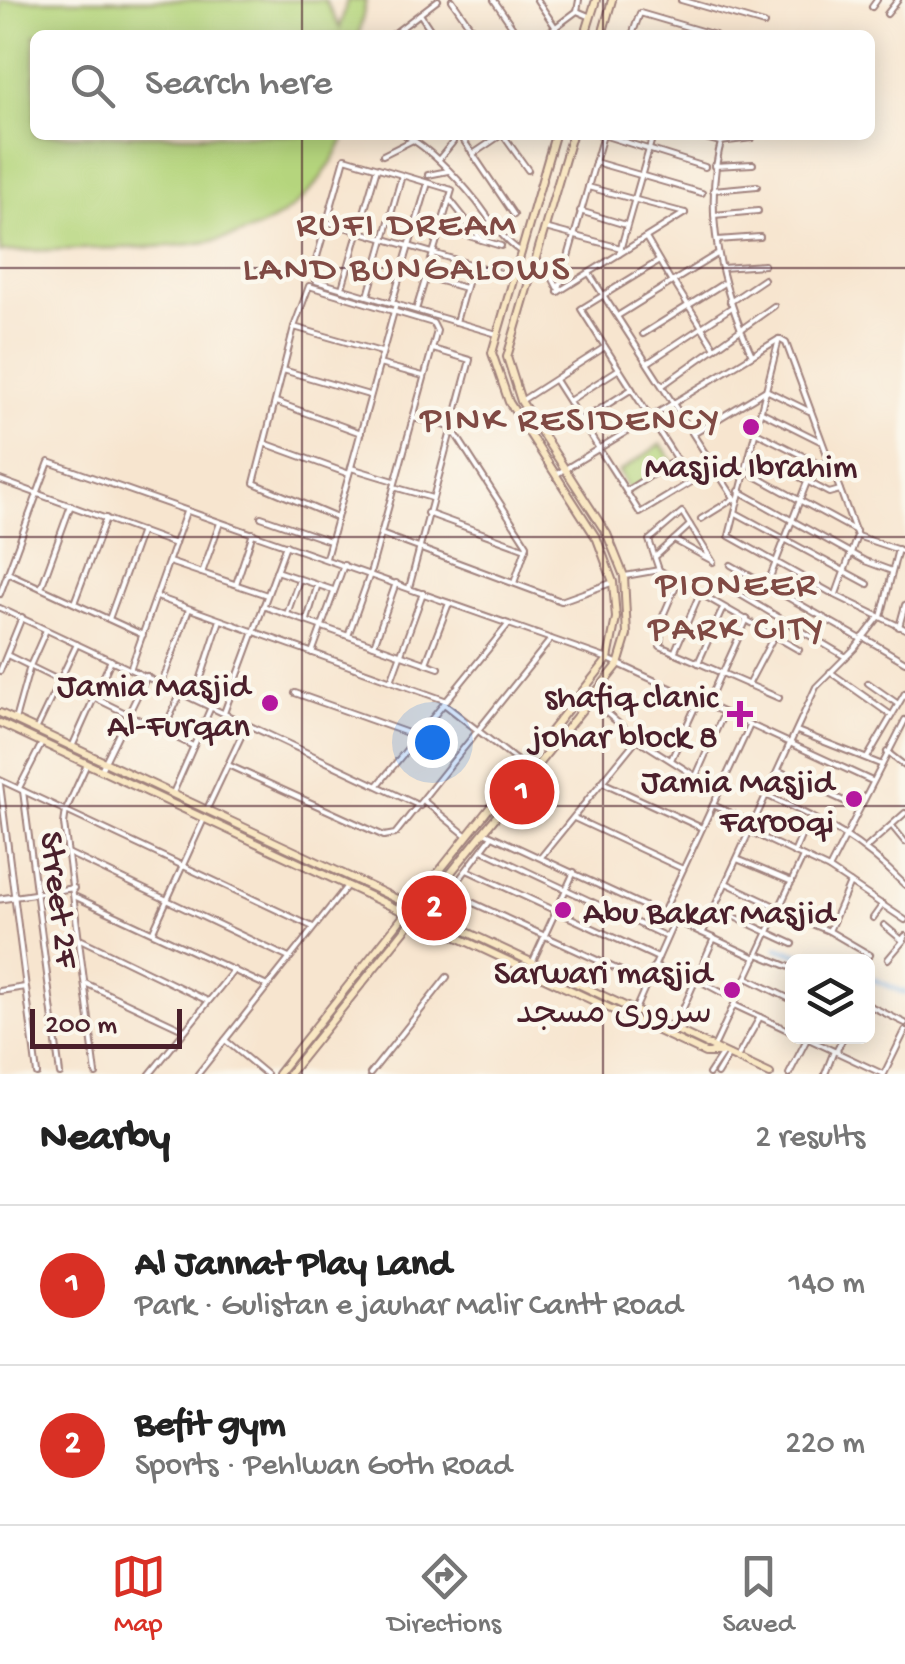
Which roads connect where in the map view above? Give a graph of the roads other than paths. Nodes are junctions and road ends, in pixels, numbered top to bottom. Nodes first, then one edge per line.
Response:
1 (438, 0) edge
2 (452, 0) edge
3 (494, 0) edge
4 (537, 0) edge
5 (579, 0) edge
6 (596, 0) edge
7 (612, 0) edge
8 (681, 0) edge
9 (877, 0) edge
10 (898, 0) edge
11 (872, 7) dead end
12 (577, 10) junction
13 (419, 13) junction
14 (887, 14) dead end
15 (590, 17) junction
16 (764, 24) dead end
17 (686, 26) junction
18 (556, 28) junction
19 (398, 30) edge
20 (431, 30) edge
21 (473, 30) edge
22 (515, 30) edge
23 (553, 30) edge
24 (586, 30) edge
25 (603, 30) edge
26 (634, 30) edge
27 (685, 30) edge
28 (699, 30) edge
29 (413, 140) joint
30 (463, 140) edge
31 (494, 140) edge
32 (506, 140) edge
33 (553, 140) edge
34 (571, 140) edge
35 (602, 140) edge
36 (617, 140) edge
37 (651, 140) edge
38 (721, 140) edge
39 (453, 142) dead end
40 (648, 151) junction
41 (473, 154) junction
42 (383, 155) dead end
43 (439, 160) junction
44 (595, 162) junction
45 (754, 164) dead end
46 (714, 166) junction
47 (705, 167) dead end
48 (378, 168) junction
49 (528, 170) dead end
50 (448, 171) junction
51 (428, 174) dead end
52 (402, 175) junction
53 (642, 176) junction
54 (428, 183) junction
55 (756, 186) dead end
56 (588, 187) junction
57 (713, 190) junction
58 (702, 193) dead end
59 (635, 198) junction
60 (451, 201) junction
61 (580, 211) junction
62 (758, 211) dead end
63 (514, 215) dead end
64 (714, 215) junction
65 (327, 222) junction
66 (626, 225) junction
67 (442, 228) junction
68 (545, 228) junction
69 (359, 232) junction
70 (573, 236) junction
71 (760, 237) dead end
72 (646, 238) junction
73 (384, 239) junction
74 (482, 240) junction
75 (717, 240) junction
76 (409, 246) junction
77 (501, 246) dead end
78 (520, 250) junction
79 (620, 251) junction
80 (719, 252) junction
81 (434, 253) junction
82 (660, 261) junction
83 (472, 265) junction
84 (764, 265) dead end
85 (534, 266) junction
86 (722, 268) junction
87 (589, 273) junction
88 (426, 277) junction
89 (514, 277) junction
90 (764, 280) dead end
91 (672, 282) junction
92 (724, 282) junction
93 (342, 288) junction
94 (466, 288) junction
95 (558, 292) junction
96 (604, 294) junction
97 (368, 296) junction
98 (731, 304) junction
99 (688, 305) junction
100 (394, 306) junction
101 (774, 306) dead end
102 (416, 310) junction
103 (619, 315) junction
104 (456, 322) junction
105 (702, 326) junction
106 (294, 327) junction
107 (741, 330) junction
108 (498, 334) junction
109 (644, 334) dead end
110 (779, 339) junction
111 (606, 347) junction
112 (433, 348) junction
113 (715, 348) junction
114 (383, 352) junction
115 (752, 355) junction
116 (649, 362) junction
117 (380, 364) junction
118 (619, 369) junction
119 (282, 370) junction
120 (425, 377) junction
121 (555, 380) junction
122 (664, 385) junction
123 (632, 389) junction
124 (766, 390) junction
125 (371, 396) junction
126 (521, 401) junction
127 (275, 402) junction
128 (569, 402) junction
129 (675, 402) junction
130 (760, 411) junction
131 (808, 411) junction
132 (414, 418) junction
133 (650, 418) junction
134 (582, 421) junction
135 (451, 427) junction
136 (754, 432) junction
137 (360, 433) junction
138 (694, 433) junction
139 (820, 441) junction
140 (264, 443) junction
141 (599, 448) junction
142 (750, 450) junction
143 (676, 459) junction
144 (828, 462) junction
145 (820, 464) junction
146 (565, 469) junction
147 (744, 470) junction
148 (350, 471) junction
149 (556, 475) junction
150 (0, 480) edge
151 (808, 483) junction
152 (395, 484) junction
153 (840, 490) junction
154 (626, 491) junction
155 (739, 491) junction
156 (36, 493) junction
157 (432, 498) junction
158 (736, 499) junction
159 (800, 500) junction
160 (71, 506) junction
161 (186, 512) junction
162 (734, 512) junction
163 (427, 513) junction
164 (262, 516) dead end
165 (106, 518) junction
166 (337, 518) junction
167 (702, 519) dead end
168 (793, 520) junction
169 (220, 523) junction
170 (690, 526) junction
171 (141, 531) junction
172 (253, 533) junction
173 (381, 534) junction
174 (857, 534) junction
175 (785, 539) junction
176 (674, 540) junction
177 (330, 541) junction
178 (175, 544) junction
179 (286, 545) junction
180 (418, 547) junction
181 (526, 549) junction
182 (898, 549) junction
183 (905, 552) edge
184 (851, 553) junction
185 (326, 558) junction
186 (655, 558) junction
187 (169, 562) junction
188 (776, 562) junction
189 (344, 564) junction
190 (731, 565) dead end
191 (276, 570) junction
192 (659, 570) junction
193 (892, 571) junction
194 (844, 572) junction
195 (8, 573) junction
196 (202, 573) junction
197 (370, 574) junction
198 (624, 576) junction
199 (299, 578) junction
200 (678, 581) junction
201 (613, 582) junction
202 (396, 583) junction
203 (514, 583) junction
204 (236, 584) junction
205 (722, 584) dead end
206 (868, 584) dead end
207 (318, 585) junction
208 (767, 585) junction
209 (41, 588) junction
210 (408, 588) junction
211 (335, 590) junction
212 (423, 593) junction
213 (700, 593) junction
214 (0, 594) edge
215 (268, 594) junction
216 (835, 596) junction
217 (157, 597) junction
218 (74, 602) junction
219 (449, 603) junction
220 (905, 605) edge
221 (264, 606) junction
222 (724, 606) junction
223 (0, 608) edge
224 (189, 608) junction
225 (288, 614) junction
226 (22, 618) junction
227 (880, 618) junction
228 (109, 619) junction
229 (220, 620) junction
230 (307, 620) junction
231 (748, 620) junction
232 (508, 624) junction
233 (322, 626) junction
234 (46, 628) junction
235 (902, 628) edge
236 (254, 632) junction
237 (775, 634) junction
238 (143, 635) junction
239 (348, 636) junction
240 (862, 639) junction
241 (551, 640) junction
242 (78, 643) junction
243 (374, 645) junction
244 (799, 650) dead end
245 (312, 653) junction
246 (674, 653) junction
247 (400, 654) junction
248 (7, 655) junction
249 (846, 657) junction
250 (111, 659) junction
251 (608, 660) junction
252 (905, 662) edge
253 (426, 663) junction
254 (698, 663) junction
255 (618, 665) junction
256 (30, 666) junction
257 (130, 668) junction
258 (439, 668) dead end
259 (0, 671) edge
260 (830, 672) junction
261 (721, 673) junction
262 (146, 676) junction
263 (58, 680) junction
264 (390, 680) junction
265 (162, 683) junction
266 (868, 683) dead end
267 (748, 685) junction
268 (181, 693) junction
269 (295, 693) dead end
270 (905, 694) edge
271 (93, 697) junction
272 (778, 698) dead end
273 (194, 699) junction
274 (590, 699) junction
275 (698, 701) junction
276 (446, 703) junction
277 (898, 704) junction
278 (707, 705) junction
279 (211, 707) junction
280 (0, 713) edge
281 (724, 713) junction
282 (128, 714) junction
283 (224, 714) junction
284 (891, 714) junction
285 (15, 720) junction
286 (905, 720) edge
287 (0, 723) edge
288 (247, 724) junction
289 (750, 725) junction
290 (36, 730) junction
291 (478, 731) junction
292 (797, 731) junction
293 (163, 732) junction
294 (419, 737) junction
295 (637, 738) junction
296 (42, 743) junction
297 (790, 744) junction
298 (193, 746) junction
299 (72, 747) junction
300 (886, 752) junction
301 (867, 758) junction
302 (671, 760) junction
303 (106, 762) junction
304 (880, 764) junction
305 (87, 765) junction
306 (228, 765) junction
307 (522, 765) junction
308 (905, 766) edge
309 (100, 770) junction
310 (779, 771) junction
311 (696, 776) junction
312 (872, 781) junction
313 (0, 782) edge
314 (602, 782) junction
315 (378, 785) junction
316 (21, 789) junction
317 (719, 791) junction
318 (173, 793) junction
319 (768, 796) junction
320 (422, 803) junction
321 (712, 805) junction
322 (860, 808) junction
323 (208, 809) junction
324 (66, 810) junction
325 (905, 813) edge
326 (573, 817) junction
327 (204, 819) junction
328 (754, 824) junction
329 (891, 826) junction
330 (702, 828) junction
331 (750, 832) junction
332 (803, 832) dead end
333 (488, 834) junction
334 (846, 834) junction
335 (467, 836) junction
336 (904, 838) edge
337 (866, 848) junction
338 (482, 850) junction
339 (794, 852) junction
340 (68, 853) junction
341 (541, 857) junction
342 (803, 857) junction
343 (738, 859) junction
344 (184, 866) junction
345 (683, 869) junction
346 (829, 869) junction
347 (467, 870) junction
348 (574, 872) junction
349 (792, 882) junction
350 (726, 883) junction
351 (850, 883) junction
352 (348, 885) junction
353 (905, 885) edge
354 (74, 888) junction
355 (566, 889) junction
356 (36, 893) junction
357 (14, 896) junction
358 (75, 896) junction
359 (0, 899) edge
360 (168, 899) junction
361 (412, 904) junction
362 (883, 904) junction
363 (715, 908) junction
364 (421, 909) junction
365 (779, 909) junction
366 (556, 911) junction
367 (406, 912) junction
368 (662, 915) junction
369 (416, 917) junction
370 (872, 918) dead end
371 (675, 920) junction
372 (905, 920) edge
373 (884, 925) dead end
374 (313, 927) junction
375 (153, 931) junction
376 (829, 931) junction
377 (704, 932) junction
378 (768, 933) junction
379 (545, 935) junction
380 (668, 937) junction
381 (714, 938) junction
382 (904, 938) edge
383 (79, 939) junction
384 (792, 944) dead end
385 (868, 954) edge
386 (757, 956) junction
387 (289, 958) junction
388 (658, 958) junction
389 (888, 959) dead end
390 (533, 961) junction
391 (654, 966) junction
392 (785, 966) edge
393 (234, 970) junction
394 (446, 978) dead end
395 (747, 978) junction
396 (695, 982) junction
397 (85, 983) junction
398 (647, 983) junction
399 (267, 986) junction
400 (24, 987) junction
401 (0, 990) edge
402 (785, 997) edge
403 (208, 1001) junction
404 (735, 1003) junction
405 (875, 1008) edge
406 (635, 1010) junction
407 (760, 1017) junction
408 (905, 1023) edge
409 (90, 1027) junction
410 (674, 1029) junction
411 (785, 1029) edge
412 (185, 1030) junction
413 (54, 1031) junction
414 (905, 1031) edge
415 (224, 1040) junction
416 (802, 1044) edge
417 (819, 1044) edge
418 (840, 1044) edge
419 (714, 1047) junction
420 (896, 1048) junction
421 (836, 1051) junction
422 (905, 1052) edge
423 (729, 1056) junction
424 (36, 1074) edge
425 (60, 1074) edge
426 (96, 1074) edge
427 (150, 1074) edge
428 (198, 1074) edge
429 (266, 1074) edge
430 (278, 1074) edge
431 (289, 1074) edge
432 (370, 1074) edge
433 (709, 1074) edge
434 (717, 1074) edge
435 (761, 1074) edge
436 (770, 1074) edge
437 (789, 1074) edge
438 (825, 1074) edge
439 (884, 1074) edge

1 - 13 street
2 - 21 street
3 - 22 street
4 - 18 street
5 - 12 street
6 - 15 main road
7 - 25 main road
8 - 16 street
9 - 11 street
10 - 14 street
12 - 15 street
12 - 18 street
13 - 19 street
13 - 20 street
15 - 24 main road
17 - 26 street
17 - 27 street
17 - 28 street
18 - 23 street
29 - 42 street
29 - 43 street
30 - 41 street
31 - 41 street
32 - 49 street
33 - 78 main road
34 - 68 main road
35 - 44 street
36 - 40 street
37 - 40 street
38 - 46 street
39 - 43 street
40 - 47 street
40 - 53 street
41 - 63 street
43 - 50 street
44 - 53 street
44 - 56 street
45 - 46 street
46 - 57 street
48 - 52 street
48 - 65 street
48 - 69 street
50 - 51 street
50 - 78 street
52 - 54 street
52 - 73 street
53 - 58 street
53 - 59 street
54 - 60 street
54 - 76 street
55 - 57 street
56 - 59 street
56 - 61 street
57 - 64 street
59 - 66 street
59 - 72 street
60 - 67 street
60 - 74 street
61 - 66 street
61 - 70 street
62 - 64 street
64 - 75 street
65 - 69 street
65 - 93 street
66 - 79 street
67 - 74 street
67 - 81 street
68 - 70 street
68 - 85 main road
69 - 73 street
69 - 93 street
70 - 79 street
70 - 95 street
71 - 75 street
72 - 79 street
72 - 82 street
73 - 76 street
73 - 97 street
74 - 77 street
75 - 80 street
76 - 81 street
76 - 100 street
78 - 89 main road
79 - 87 street
80 - 86 street
80 - 91 street
81 - 83 street
81 - 88 street
82 - 91 street
82 - 96 street
83 - 89 street
83 - 94 street
84 - 86 street
85 - 95 street
85 - 126 main road
86 - 92 street
87 - 95 street
87 - 96 street
88 - 94 street
88 - 102 street
89 - 108 main road
90 - 98 street
91 - 99 street
91 - 103 street
92 - 98 street
92 - 99 street
93 - 97 street
94 - 104 street
96 - 103 street
96 - 111 street
97 - 100 street
98 - 105 street
98 - 107 street
99 - 105 street
99 - 109 street
100 - 102 street
100 - 106 street
100 - 112 street
100 - 114 street
101 - 107 street
102 - 104 street
103 - 116 street
104 - 108 street
105 - 113 street
105 - 116 street
106 - 114 street
106 - 119 street
107 - 113 street
107 - 115 street
108 - 149 main road
110 - 115 street
110 - 124 street
110 - 131 street
111 - 118 street
111 - 121 street
112 - 120 street
112 - 135 street
113 - 122 street
114 - 117 street
115 - 129 street
116 - 122 street
117 - 120 street
117 - 125 street
118 - 123 street
118 - 128 street
119 - 125 street
119 - 127 street
120 - 132 street
121 - 126 street
121 - 128 street
122 - 129 street
123 - 133 street
123 - 134 street
124 - 130 street
124 - 131 street
124 - 138 street
125 - 137 street
126 - 146 main road
127 - 137 street
127 - 140 street
128 - 134 street
129 - 133 street
129 - 138 street
130 - 136 street
130 - 139 street
131 - 139 street
132 - 135 street
132 - 152 street
133 - 141 street
133 - 143 street
134 - 141 street
135 - 157 street
135 - 181 street
136 - 142 street
136 - 145 street
137 - 148 street
138 - 158 street
139 - 144 street
140 - 148 street
140 - 166 street
141 - 146 street
141 - 154 street
142 - 147 street
142 - 151 street
143 - 154 street
143 - 154 street
144 - 145 street
144 - 153 street
145 - 151 street
146 - 149 street
146 - 198 main road
147 - 155 street
147 - 159 street
148 - 152 street
148 - 166 street
149 - 201 main road
150 - 156 street
151 - 153 street
151 - 159 street
152 - 157 street
152 - 173 street
153 - 174 street
155 - 158 street
155 - 168 street
156 - 160 street
156 - 161 street
156 - 195 street
157 - 163 street
158 - 162 street
158 - 167 street
159 - 168 street
159 - 174 street
160 - 165 street
160 - 209 street
161 - 169 street
161 - 178 street
162 - 175 street
162 - 188 street
163 - 180 street
163 - 181 street
164 - 177 street
165 - 171 street
165 - 218 street
166 - 177 street
168 - 175 street
168 - 184 street
169 - 172 street
169 - 196 street
170 - 176 street
170 - 176 street
170 - 186 street
171 - 178 street
171 - 228 street
172 - 179 street
172 - 204 street
173 - 180 street
173 - 197 street
174 - 182 street
174 - 184 street
175 - 188 street
175 - 194 street
176 - 186 street
177 - 185 street
178 - 187 street
179 - 185 street
179 - 191 street
180 - 203 street
180 - 210 street
181 - 203 street
182 - 183 street
182 - 193 street
184 - 193 street
184 - 194 street
185 - 189 street
186 - 192 street
187 - 196 street
187 - 217 street
188 - 208 street
188 - 216 street
189 - 197 street
189 - 211 street
190 - 208 street
191 - 199 street
191 - 215 street
192 - 198 street
192 - 200 street
193 - 227 street
194 - 206 street
194 - 216 street
195 - 209 street
195 - 214 street
196 - 204 street
197 - 202 street
197 - 239 street
198 - 255 main road
199 - 207 street
199 - 225 street
200 - 213 street
200 - 246 street
201 - 203 street
201 - 251 main road
202 - 210 street
202 - 243 street
204 - 215 street
205 - 249 street
207 - 211 street
207 - 230 street
208 - 240 street
209 - 218 street
210 - 212 street
211 - 233 street
212 - 219 street
212 - 247 street
213 - 222 street
213 - 246 street
215 - 221 street
216 - 227 street
217 - 224 street
217 - 238 street
218 - 228 street
219 - 232 street
219 - 253 street
220 - 235 street
221 - 225 street
221 - 236 street
222 - 231 street
222 - 254 street
223 - 226 street
224 - 229 street
224 - 265 street
225 - 230 street
226 - 234 street
226 - 248 street
227 - 235 street
227 - 240 street
228 - 238 street
229 - 236 street
229 - 273 street
230 - 233 street
231 - 237 street
231 - 261 street
232 - 241 street
232 - 276 street
233 - 239 street
233 - 245 street
234 - 242 street
234 - 256 street
236 - 245 street
236 - 283 street
237 - 244 street
237 - 267 street
238 - 257 street
239 - 243 street
240 - 249 street
240 - 252 street
241 - 251 street
241 - 291 street
242 - 250 street
242 - 263 street
243 - 247 street
245 - 264 street
246 - 254 street
247 - 253 street
247 - 264 street
248 - 256 street
248 - 259 street
249 - 260 street
250 - 257 street
250 - 271 street
251 - 255 street
251 - 307 main road
253 - 258 street
254 - 261 street
255 - 274 main road
255 - 275 street
256 - 263 street
256 - 285 street
257 - 262 street
260 - 284 street
260 - 292 street
261 - 267 street
261 - 278 street
262 - 265 street
262 - 282 street
263 - 271 street
263 - 290 street
264 - 276 street
265 - 268 street
266 - 277 street
267 - 272 street
268 - 273 street
268 - 293 street
269 - 294 street
270 - 277 street
271 - 282 street
271 - 299 street
273 - 279 street
274 - 295 street
274 - 333 main road
275 - 278 street
275 - 302 street
276 - 291 street
276 - 294 street
277 - 284 street
278 - 281 street
279 - 283 street
279 - 298 street
280 - 285 main road
281 - 289 street
281 - 311 street
282 - 293 street
282 - 303 street
283 - 288 street
284 - 301 street
285 - 290 main road
286 - 300 street
287 - 296 main road
288 - 306 street
288 - 315 street
289 - 297 street
289 - 317 street
290 - 299 main road
291 - 307 street
291 - 320 street
292 - 297 street
292 - 301 street
293 - 298 street
294 - 315 street
295 - 302 street
295 - 314 street
296 - 305 main road
296 - 316 street
297 - 310 street
297 - 312 street
298 - 318 street
299 - 303 main road
300 - 304 street
300 - 308 street
301 - 304 street
302 - 311 street
303 - 309 street
303 - 318 main road
304 - 312 street
305 - 309 main road
305 - 324 street
306 - 320 street
306 - 323 street
307 - 335 main road
309 - 327 main road
310 - 319 street
310 - 322 street
311 - 317 street
312 - 322 street
313 - 316 street
313 - 357 street
314 - 326 street
314 - 330 street
315 - 320 street
316 - 324 street
316 - 356 street, Street 2F
317 - 321 street
318 - 323 main road
319 - 328 street
319 - 334 street
320 - 335 street
321 - 328 street
321 - 330 street
322 - 334 street
323 - 361 main road
324 - 340 street
324 - 344 street
325 - 329 street
326 - 341 street
326 - 345 street
327 - 344 street
327 - 352 main road
328 - 331 street
329 - 336 street
329 - 337 street
330 - 345 street
331 - 339 street
331 - 343 street
332 - 339 street
333 - 338 street
333 - 341 street
333 - 364 main road
334 - 337 street
334 - 346 street
335 - 361 main road
337 - 353 street
338 - 347 street
338 - 355 street
339 - 342 street
340 - 354 street
340 - 360 street
341 - 348 street
342 - 346 street
342 - 349 street
343 - 349 street
343 - 350 street
344 - 360 street
344 - 374 street
345 - 368 street
346 - 351 street
347 - 366 street
347 - 379 street
348 - 355 street
348 - 368 street
349 - 365 street
350 - 363 street
350 - 365 street
351 - 362 street
351 - 376 street
352 - 367 main road
352 - 374 street
354 - 356 street
354 - 358 street
355 - 366 street
355 - 380 street
356 - 357 street
356 - 413 street, Street 2F
357 - 359 street
357 - 400 street
358 - 375 street
358 - 383 street
360 - 375 street
360 - 387 street
361 - 364 main road
361 - 367 main road
362 - 370 street
362 - 372 street
363 - 377 street
363 - 378 street
364 - 369 main road
364 - 390 main road
365 - 376 street
365 - 378 street
366 - 379 street
366 - 388 street
367 - 369 main road
367 - 430 main road
368 - 371 street
369 - 423 main road
369 - 431 main road
371 - 377 street
371 - 380 street
373 - 382 street
374 - 387 street
375 - 393 street
376 - 385 street
377 - 381 street
378 - 384 street
378 - 386 street
379 - 390 street
379 - 398 street
380 - 388 street
381 - 386 street
381 - 396 street
382 - 389 street
383 - 397 street
383 - 403 street
386 - 392 street
386 - 395 street
387 - 399 street
388 - 391 street
390 - 406 main road
391 - 396 street
391 - 398 street
393 - 399 street
393 - 403 street
394 - 432 street
395 - 402 street
395 - 404 street
396 - 404 street
396 - 410 street
397 - 409 street
397 - 412 street
398 - 406 street
399 - 415 street
400 - 401 street
400 - 424 street
403 - 412 street
404 - 407 street
404 - 419 street
405 - 408 street
406 - 410 main road
407 - 411 street
407 - 423 street
409 - 413 street
409 - 426 street
410 - 419 main road
412 - 427 street
413 - 425 street, Street 2F
414 - 420 street
415 - 428 street
415 - 429 street
416 - 437 street
417 - 421 street
418 - 421 street
419 - 423 main road
420 - 422 street
420 - 439 street
421 - 438 street
421 - 439 street
423 - 433 street
423 - 434 street
423 - 435 main road
423 - 436 main road

